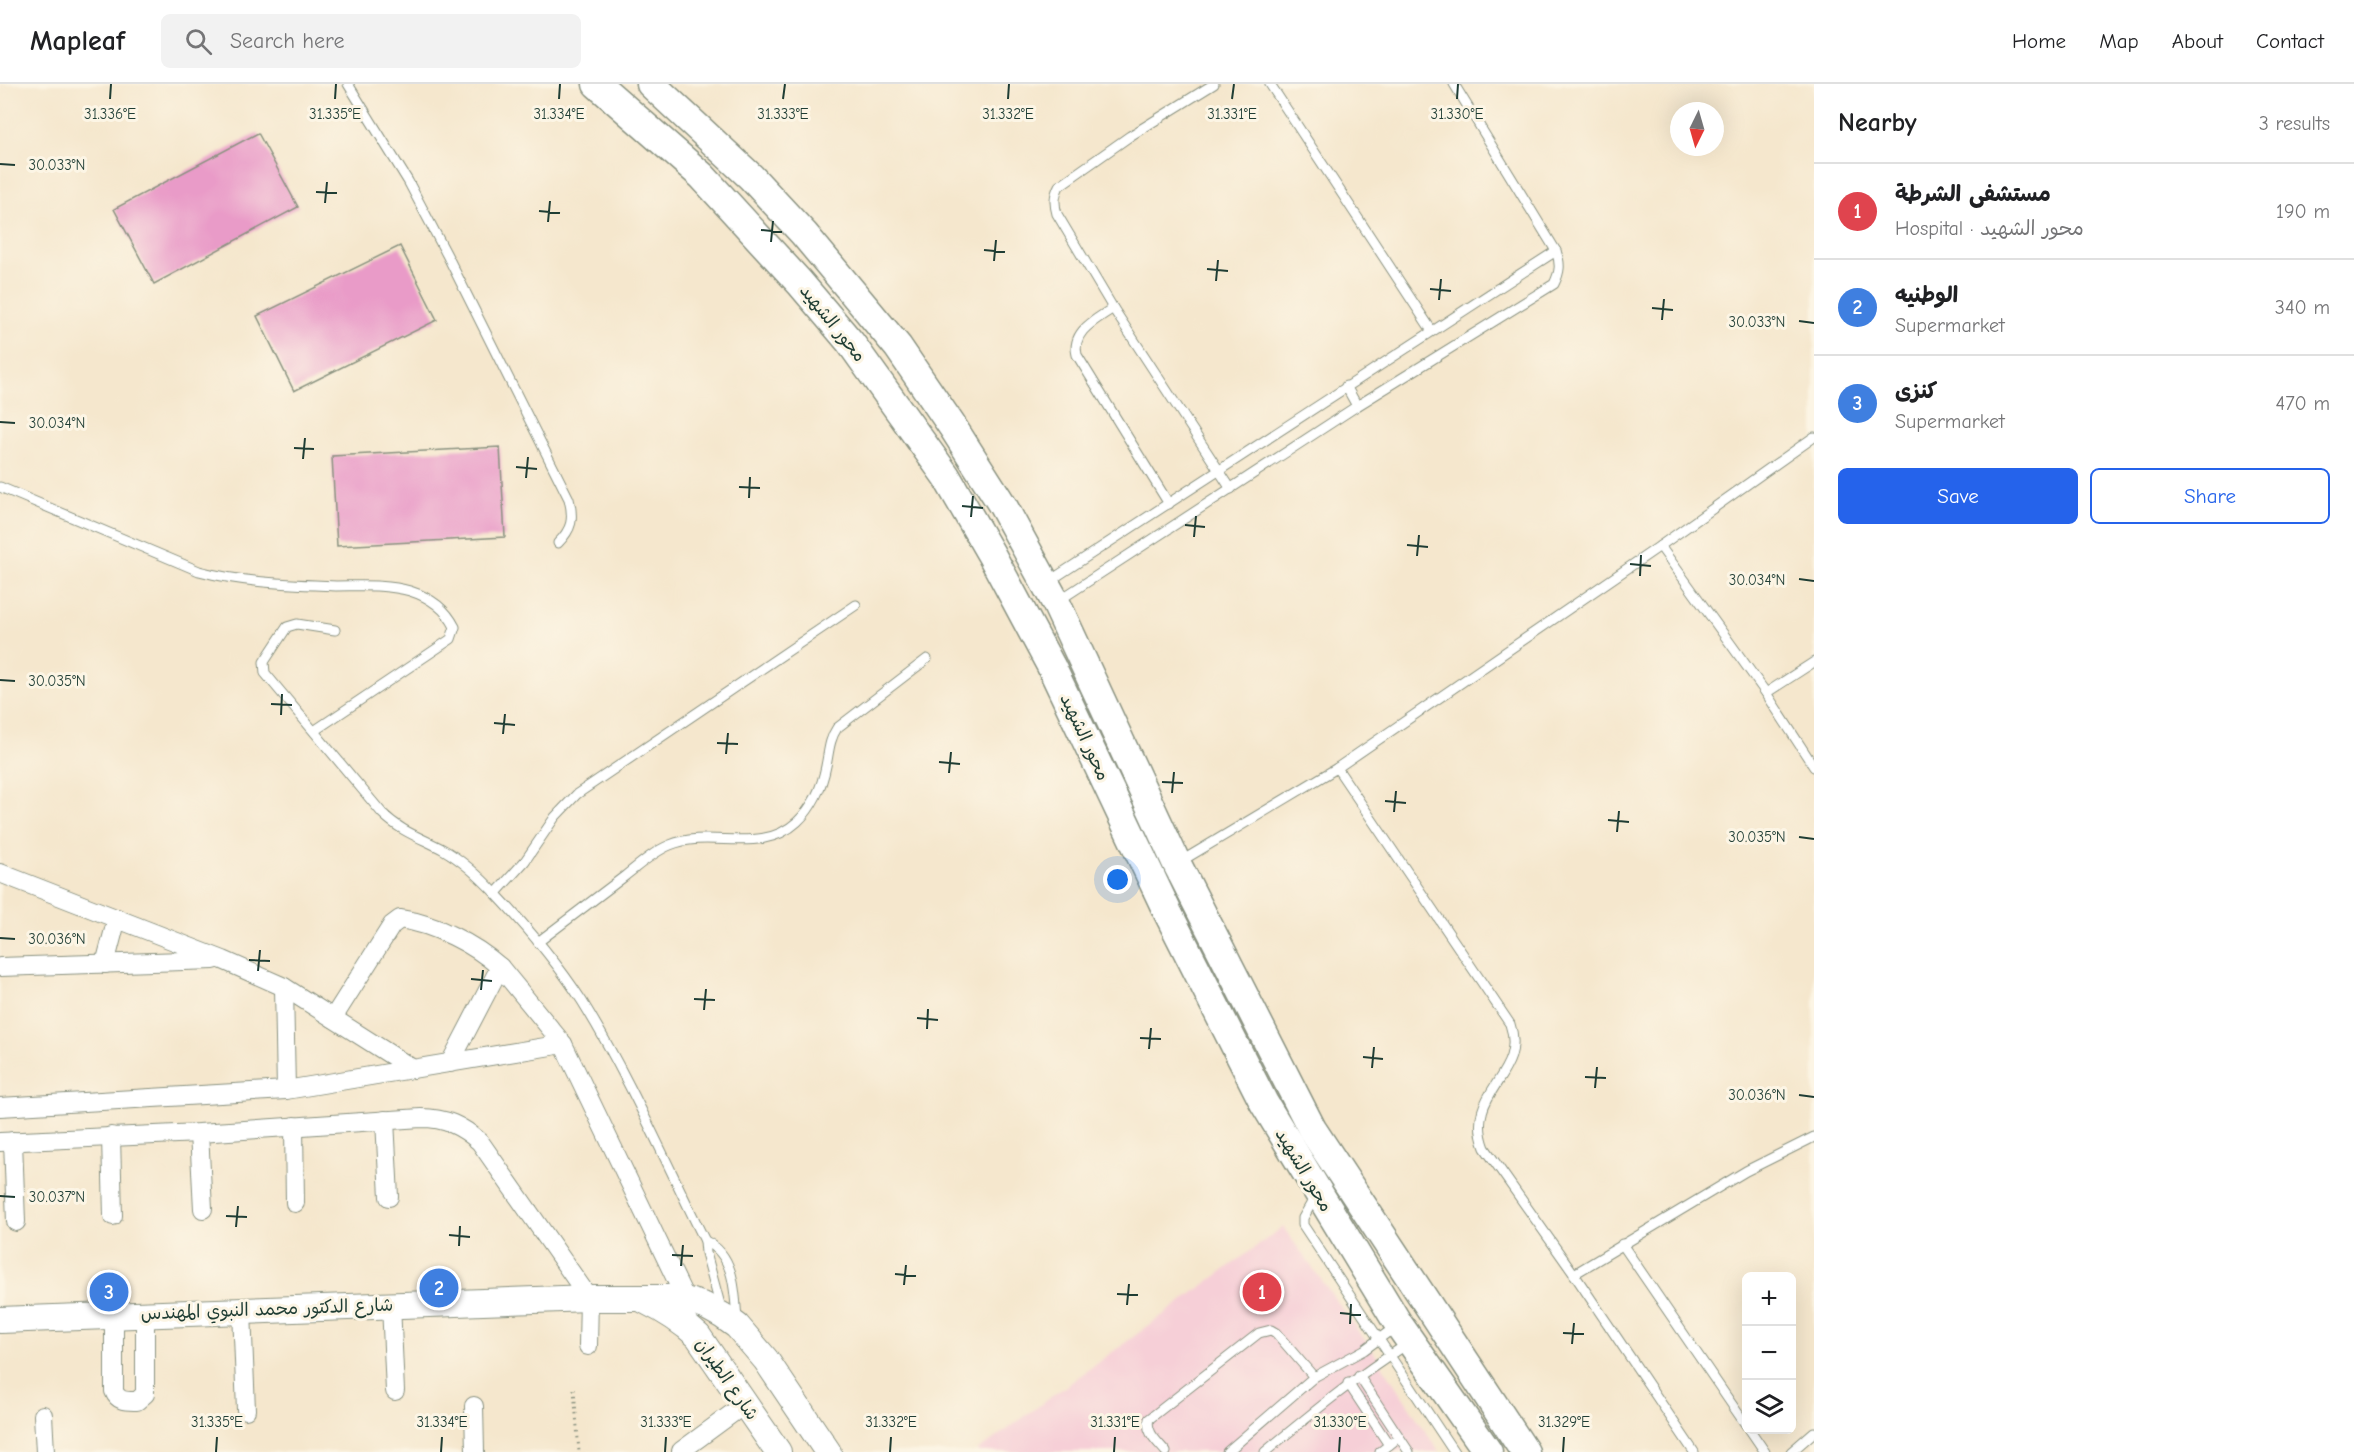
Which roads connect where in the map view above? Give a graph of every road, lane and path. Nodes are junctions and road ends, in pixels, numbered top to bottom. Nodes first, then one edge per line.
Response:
1 (348, 84) edge
2 (597, 84) edge
3 (651, 84) edge
4 (1214, 84) edge
5 (1270, 84) edge
6 (1454, 84) edge
7 (1556, 251) junction
8 (1113, 308) junction
9 (1432, 331) junction
10 (1346, 386) junction
11 (1357, 406) junction
12 (1814, 437) edge
13 (1219, 471) junction
14 (0, 487) edge
15 (1231, 489) junction
16 (1169, 504) junction
17 (558, 543) dead end
18 (1660, 546) junction
19 (1051, 593) junction
20 (856, 605) dead end
21 (335, 630) dead end
22 (927, 659) dead end
23 (1814, 662) edge
24 (1766, 693) junction
25 (314, 731) junction
26 (1814, 767) edge
27 (1337, 768) junction
28 (1177, 864) junction
29 (0, 873) edge
30 (496, 894) junction
31 (117, 918) junction
32 (538, 942) junction
33 (223, 960) junction
34 (105, 964) junction
35 (0, 967) edge
36 (500, 967) junction
37 (284, 987) junction
38 (333, 1018) junction
39 (563, 1044) junction
40 (450, 1063) junction
41 (413, 1069) junction
42 (286, 1090) junction
43 (0, 1107) edge
44 (385, 1120) junction
45 (294, 1126) junction
46 (200, 1133) junction
47 (111, 1136) junction
48 (1814, 1137) edge
49 (4, 1144) edge
50 (389, 1197) dead end
51 (295, 1203) dead end
52 (203, 1209) dead end
53 (113, 1216) dead end
54 (16, 1222) dead end
55 (705, 1241) junction
56 (1622, 1244) junction
57 (1574, 1274) junction
58 (589, 1298) junction
59 (642, 1298) junction
60 (686, 1300) junction
61 (391, 1305) junction
62 (242, 1311) junction
63 (145, 1313) junction
64 (114, 1315) junction
65 (0, 1320) edge
66 (730, 1321) junction
67 (1394, 1341) junction
68 (588, 1346) dead end
69 (710, 1354) junction
70 (1359, 1376) junction
71 (1314, 1377) junction
72 (1348, 1383) junction
73 (574, 1389) dead end
74 (395, 1391) dead end
75 (745, 1404) junction
76 (474, 1406) dead end
77 (246, 1410) dead end
78 (43, 1415) dead end
79 (1742, 1419) edge
80 (1814, 1432) edge
81 (1753, 1434) edge
82 (1399, 1437) junction
83 (1389, 1444) junction
84 (681, 1451) edge
85 (45, 1452) edge
86 (475, 1452) edge
87 (579, 1452) edge
88 (778, 1452) edge
89 (828, 1452) edge
90 (1166, 1452) edge
91 (1227, 1452) edge
92 (1265, 1452) edge
93 (1380, 1452) edge
94 (1409, 1452) edge
95 (1454, 1452) edge
96 (1488, 1452) edge
97 (1525, 1452) edge
98 (1694, 1452) edge
99 (1765, 1452) edge
100 (1791, 1452) edge

1 - 17 lane
2 - 67 main road, محور الشهيد
3 - 19 main road, محور الشهيد
4 - 8 lane
5 - 9 lane
6 - 7 lane
7 - 9 lane
7 - 11 lane
8 - 13 lane
8 - 16 lane
9 - 10 lane
10 - 11 lane
10 - 13 lane
11 - 15 lane
12 - 18 lane
13 - 15 lane
13 - 16 lane
14 - 25 lane
15 - 19 lane
16 - 19 lane
18 - 24 lane
18 - 27 lane
19 - 28 main road, محور الشهيد
20 - 30 lane
21 - 25 lane
22 - 32 lane
23 - 24 lane
24 - 26 lane
25 - 30 lane
27 - 28 lane
27 - 57 lane
28 - 97 main road, محور الشهيد
29 - 31 street
30 - 32 lane
31 - 33 street
31 - 34 street
32 - 55 lane
33 - 34 street
33 - 37 street
34 - 35 street
36 - 38 street
36 - 39 street
36 - 40 street
37 - 38 street
37 - 42 street
38 - 41 street
39 - 40 street
39 - 60 street
40 - 41 street
41 - 42 street
42 - 43 street
44 - 45 street
44 - 50 street
44 - 58 street
45 - 46 street
45 - 51 street
46 - 47 street
46 - 52 street
47 - 49 street
47 - 53 street
48 - 56 lane
49 - 54 street
55 - 66 lane
55 - 66 lane
56 - 57 lane
56 - 79 lane
57 - 98 lane
58 - 59 main road, شارع الدكتور محمد النبوي المهندس
58 - 61 main road, شارع الدكتور محمد النبوي المهندس
58 - 68 street
59 - 60 main road, شارع الطيران
59 - 69 main road, شارع الطيران
60 - 66 main road, شارع الطيران
61 - 62 main road, شارع الدكتور محمد النبوي المهندس
61 - 74 street
62 - 63 main road, شارع الدكتور محمد النبوي المهندس
62 - 77 street
63 - 64 main road, شارع الدكتور محمد النبوي المهندس
63 - 64 street
64 - 65 main road, شارع الدكتور محمد النبوي المهندس
66 - 69 main road
66 - 89 main road, شارع الطيران
67 - 70 lane
67 - 71 lane
67 - 95 lane
67 - 96 main road, محور الشهيد
69 - 75 main road, شارع الطيران
70 - 72 lane
70 - 82 lane
71 - 90 lane
71 - 91 lane
72 - 83 lane
72 - 92 lane
73 - 87 path
75 - 84 street
75 - 88 main road, شارع الطيران
76 - 86 street
78 - 85 street
80 - 100 lane
81 - 99 lane
82 - 83 lane
82 - 94 lane
83 - 93 lane

